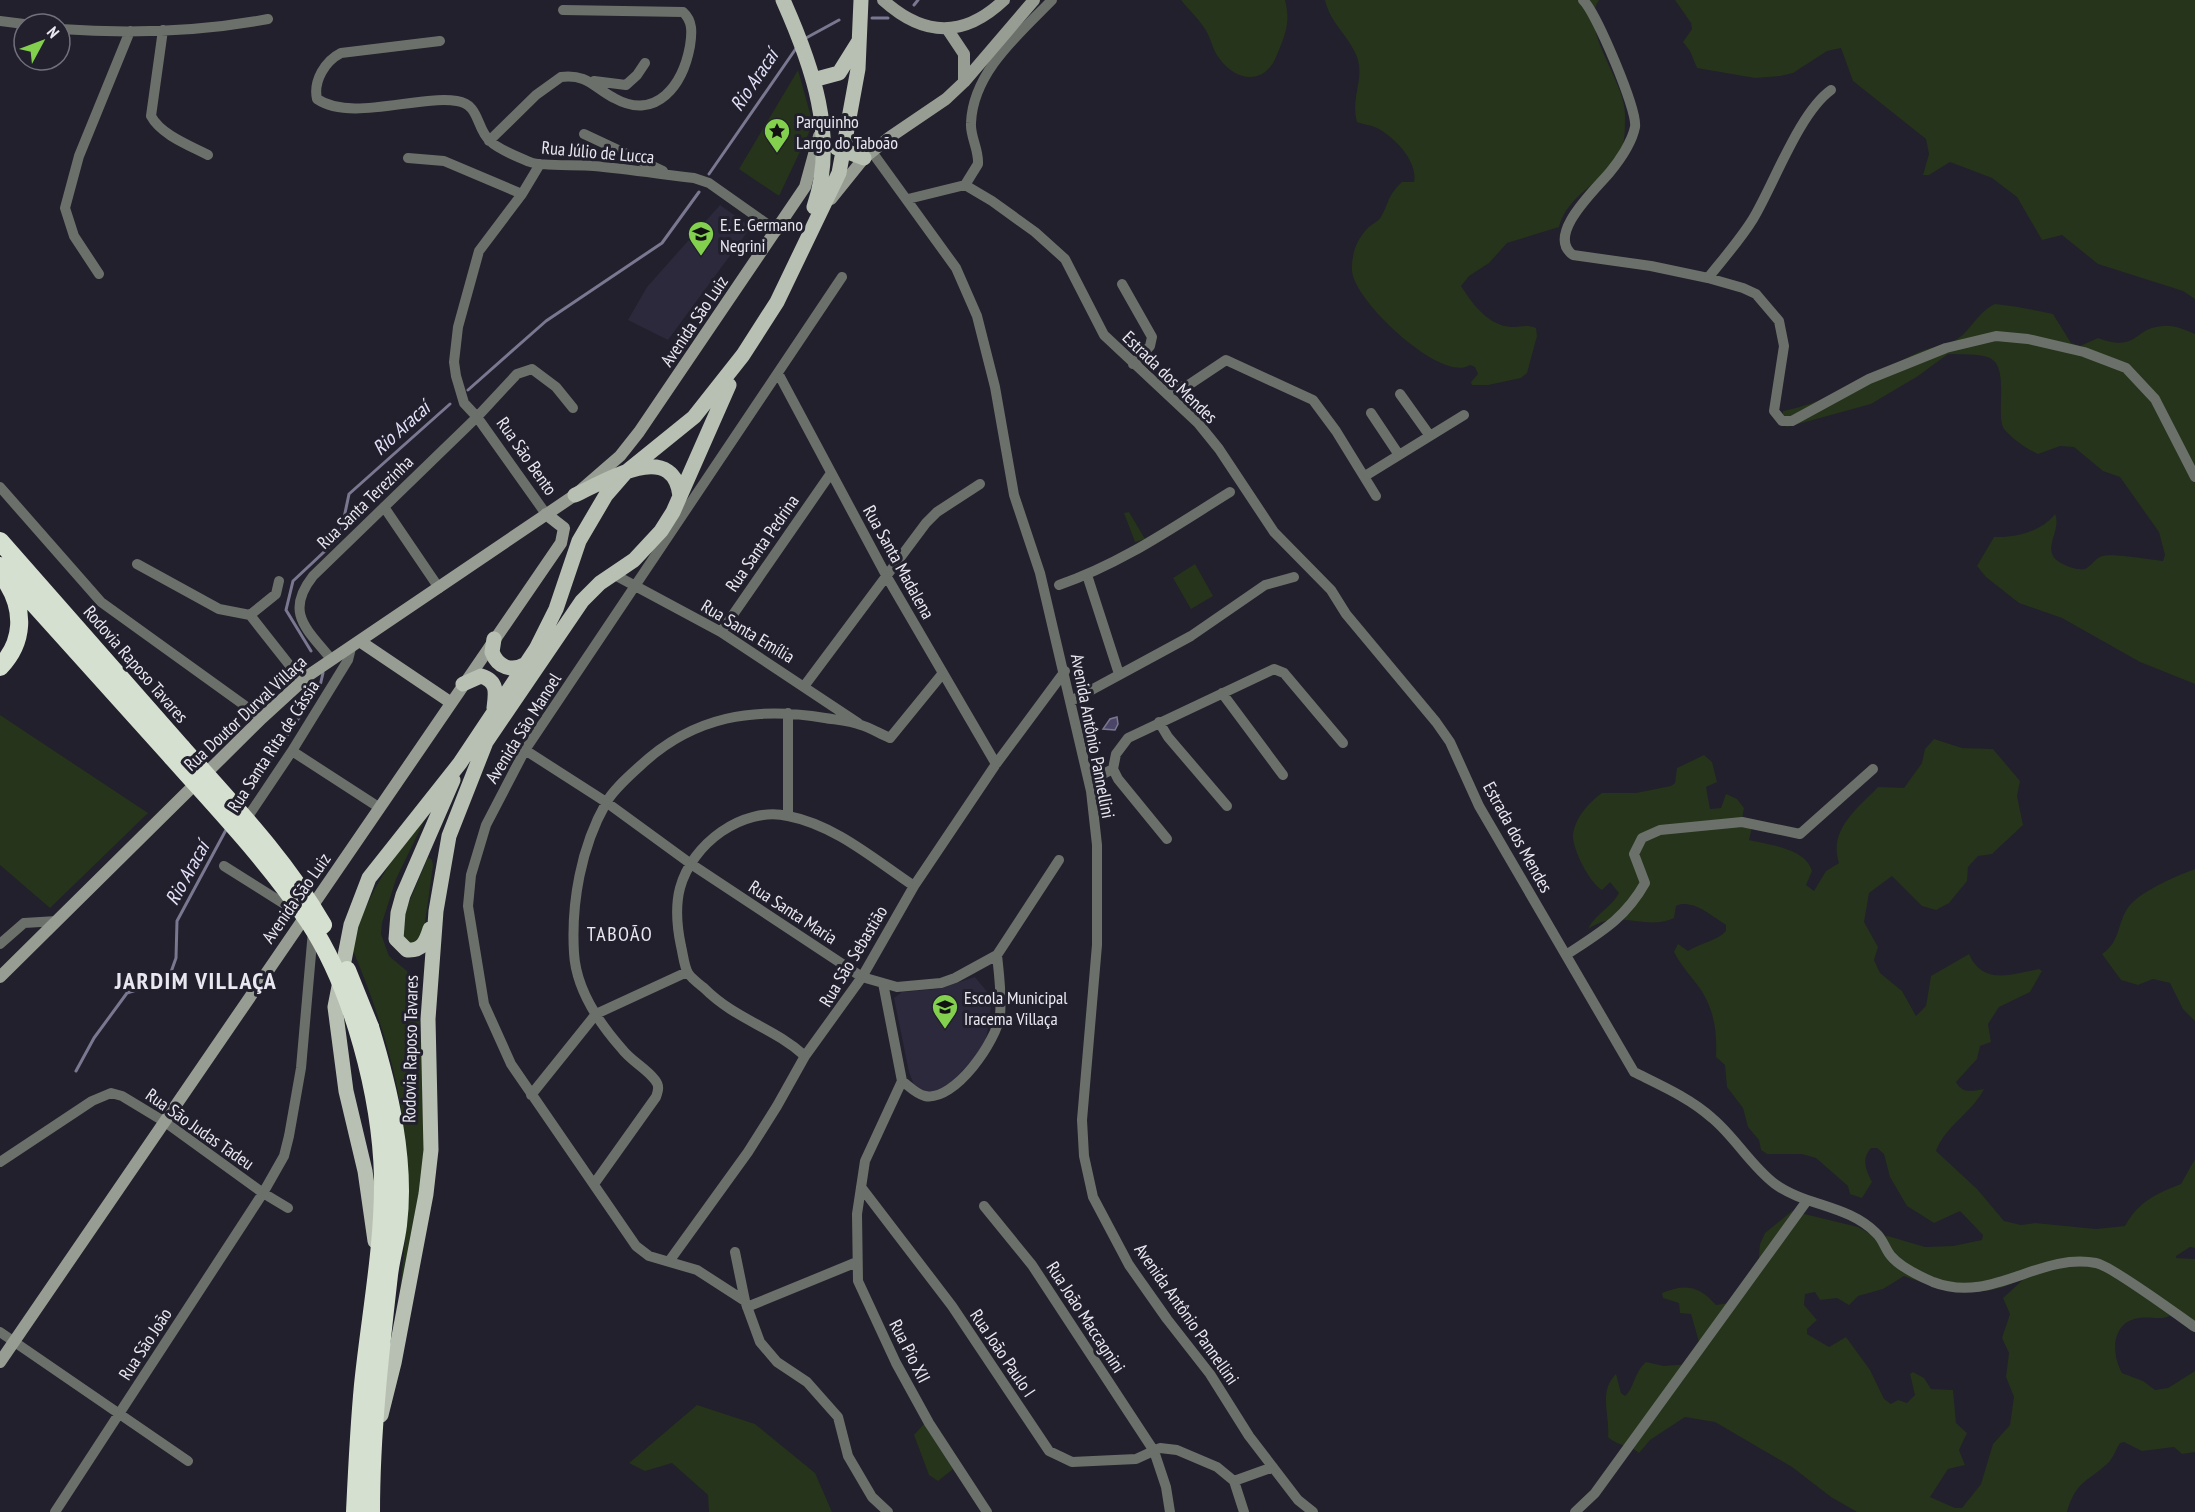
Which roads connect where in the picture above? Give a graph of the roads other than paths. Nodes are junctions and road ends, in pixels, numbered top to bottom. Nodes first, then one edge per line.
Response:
1 (783, 0) edge
2 (861, 0) edge
3 (883, 0) edge
4 (1004, 0) edge
5 (1034, 0) edge
6 (1052, 0) edge
7 (1583, 0) edge
8 (563, 10) dead end
9 (268, 19) dead end
10 (72, 29) edge
11 (163, 30) junction
12 (948, 30) junction
13 (130, 31) junction
14 (861, 37) junction
15 (440, 41) dead end
16 (645, 63) dead end
17 (811, 73) junction
18 (590, 80) junction
19 (964, 82) junction
20 (1831, 90) dead end
21 (822, 118) junction
22 (584, 134) dead end
23 (489, 141) junction
24 (844, 151) junction
25 (208, 155) dead end
26 (868, 155) junction
27 (408, 158) dead end
28 (540, 164) junction
29 (672, 175) junction
30 (965, 185) junction
31 (522, 194) junction
32 (908, 199) junction
33 (822, 212) junction
34 (777, 231) junction
35 (804, 248) junction
36 (99, 274) dead end
37 (842, 277) dead end
38 (1708, 278) junction
39 (1122, 284) dead end
40 (743, 355) junction
41 (1133, 364) junction
42 (778, 373) junction
43 (1190, 384) junction
44 (1166, 392) junction
45 (1400, 394) dead end
46 (1178, 404) junction
47 (573, 408) dead end
48 (1371, 413) dead end
49 (1464, 415) dead end
50 (477, 417) junction
51 (1430, 436) junction
52 (1399, 455) junction
53 (626, 472) junction
54 (831, 473) junction
55 (1365, 476) junction
56 (2195, 477) edge
57 (980, 484) dead end
58 (0, 488) edge
59 (1230, 492) dead end
60 (575, 495) junction
61 (680, 496) junction
62 (1376, 496) dead end
63 (384, 507) junction
64 (546, 514) junction
65 (0, 541) edge
66 (561, 543) joint
67 (644, 551) junction
68 (136, 564) dead end
69 (0, 566) edge
70 (0, 572) edge
71 (613, 574) junction
72 (643, 575) junction
73 (1088, 575) junction
74 (887, 577) junction
75 (1294, 577) dead end
76 (279, 582) dead end
77 (636, 585) junction
78 (1059, 585) dead end
79 (439, 588) junction
80 (250, 615) junction
81 (721, 632) junction
82 (494, 639) junction
83 (356, 645) junction
84 (331, 659) junction
85 (0, 667) edge
86 (530, 669) junction
87 (1065, 670) junction
88 (944, 673) junction
89 (1119, 674) junction
90 (302, 681) junction
91 (463, 684) junction
92 (805, 686) junction
93 (1222, 693) junction
94 (450, 702) junction
95 (1071, 702) junction
96 (494, 711) junction
97 (788, 713) junction
98 (262, 718) junction
99 (1160, 722) junction
100 (861, 724) junction
101 (1343, 743) dead end
102 (525, 750) junction
103 (292, 751) junction
104 (177, 753) junction
105 (460, 763) junction
106 (996, 764) junction
107 (1113, 769) junction
108 (1873, 769) dead end
109 (1283, 775) dead end
110 (1089, 782) junction
111 (606, 802) junction
112 (1227, 806) dead end
113 (380, 808) junction
114 (788, 816) junction
115 (238, 830) dead end
116 (1167, 839) dead end
117 (1059, 860) dead end
118 (691, 864) junction
119 (224, 867) dead end
120 (914, 886) junction
121 (315, 901) junction
122 (436, 911) junction
123 (305, 917) junction
124 (57, 921) junction
125 (0, 944) edge
126 (997, 955) junction
127 (1566, 955) junction
128 (687, 972) junction
129 (0, 977) edge
130 (862, 977) junction
131 (883, 983) junction
132 (596, 1014) junction
133 (805, 1056) junction
134 (902, 1081) junction
135 (531, 1095) junction
136 (165, 1122) junction
137 (0, 1162) edge
138 (594, 1184) junction
139 (861, 1187) junction
140 (263, 1193) junction
141 (1806, 1202) junction
142 (984, 1206) dead end
143 (288, 1208) dead end
144 (735, 1252) dead end
145 (670, 1260) junction
146 (378, 1261) junction
147 (857, 1262) junction
148 (746, 1304) junction
149 (2195, 1327) edge
150 (0, 1332) edge
151 (14, 1342) junction
152 (0, 1362) edge
153 (119, 1414) junction
154 (374, 1442) junction
155 (1154, 1451) junction
156 (188, 1461) dead end
157 (1274, 1467) junction
158 (1234, 1481) junction
159 (55, 1512) edge
160 (355, 1512) edge
161 (371, 1512) edge
162 (888, 1512) edge
163 (987, 1512) edge
164 (1170, 1512) edge
165 (1244, 1512) edge
166 (1313, 1512) edge
167 (1575, 1512) edge

1 - 17 main road
2 - 14 main road
3 - 12 main road
4 - 12 main road
5 - 19 main road
6 - 30 street
7 - 38 street
8 - 18 street
9 - 11 street
10 - 13 street
11 - 13 street
11 - 25 street
12 - 19 main road
13 - 36 street
14 - 17 main road
14 - 24 main road
15 - 23 street
16 - 18 street
17 - 21 main road
18 - 23 street
19 - 26 main road
20 - 38 street
21 - 24 main road
21 - 34 main road, Avenida São Luiz
21 - 35 main road
22 - 29 street
23 - 28 street, Rua Júlio de Lucca
24 - 26 main road
24 - 33 main road
26 - 32 street, Avenida Antônio Pannellini
26 - 33 main road
27 - 31 street
28 - 29 street, Rua Júlio de Lucca
28 - 31 street
29 - 34 street, Rua Júlio de Lucca
30 - 32 street
30 - 41 street, Estrada dos Mendes
31 - 50 street, Rua São Bento
32 - 87 street, Avenida Antônio Pannellini
33 - 35 main road
34 - 60 main road, Avenida São Luiz
35 - 40 main road
37 - 42 street, Avenida São Manoel
38 - 56 street
39 - 41 street
40 - 53 main road
40 - 61 main road
41 - 44 street, Estrada dos Mendes
42 - 54 street, Rua Santa Madalena
42 - 72 street, Avenida São Manoel
43 - 44 street
43 - 46 street
43 - 55 street
44 - 46 street, Estrada dos Mendes
45 - 51 street
46 - 127 street, Estrada dos Mendes
47 - 50 street, Rua Santa Terezinha
48 - 52 street
49 - 51 street
50 - 63 street, Rua Santa Terezinha
50 - 64 street, Rua São Bento
51 - 52 street
52 - 55 street
53 - 60 main road
53 - 61 main road
53 - 86 main road, Rodovia Raposo Tavares
54 - 74 street, Rua Santa Madalena
54 - 81 street, Rua Santa Pedrina
55 - 62 street
57 - 74 street
58 - 98 street
59 - 73 street
60 - 64 main road, Avenida São Luiz
61 - 67 main road
63 - 79 street
63 - 84 street, Rua Santa Terezinha
64 - 66 main road, Rua São Bento
64 - 79 main road, Rua Doutor Durval Villaça
65 - 104 highway, Rodovia Raposo Tavares
66 - 82 main road, Avenida São Luiz
67 - 71 main road
67 - 72 street
68 - 80 street
69 - 104 highway, Rodovia Raposo Tavares
70 - 85 highway
71 - 77 street, Rua Santa Emília
71 - 86 main road
72 - 77 street, Avenida São Manoel
73 - 78 street
73 - 89 street
74 - 88 street, Rua Santa Madalena
74 - 92 street
75 - 89 street
76 - 80 street
77 - 81 street, Rua Santa Emília
77 - 102 street, Avenida São Manoel
79 - 83 main road, Rua Doutor Durval Villaça
80 - 90 street
81 - 92 street, Rua Santa Emília
82 - 86 main road
82 - 91 main road, Avenida São Luiz
83 - 84 main road, Rua Doutor Durval Villaça
83 - 94 main road
83 - 103 street, Rua Santa Rita de Cássia
84 - 90 main road, Rua Doutor Durval Villaça
86 - 96 main road, Rodovia Raposo Tavares
86 - 122 main road, Rodovia Raposo Tavares
87 - 95 street, Avenida Antônio Pannellini
87 - 106 street, Rua São Sebastião
88 - 100 street
88 - 106 street, Rua Santa Madalena
89 - 95 street
90 - 98 main road, Rua Doutor Durval Villaça
91 - 94 main road, Avenida São Luiz
91 - 96 main road
92 - 100 street, Rua Santa Emília
93 - 99 street
93 - 101 street
93 - 109 street
94 - 113 main road, Avenida São Luiz
95 - 110 street, Avenida Antônio Pannellini
96 - 105 main road, Rodovia Raposo Tavares
97 - 100 street
97 - 111 street
97 - 114 street
98 - 124 main road, Rua Doutor Durval Villaça
99 - 107 street
99 - 112 street
102 - 111 street, Rua Santa Maria
102 - 135 street, Avenida São Manoel
103 - 113 street
103 - 115 street, Rua Santa Rita de Cássia
104 - 146 highway, Rodovia Raposo Tavares, bridge
104 - 154 highway, Rodovia Raposo Tavares, bridge
105 - 122 main road
105 - 146 main road, Rodovia Raposo Tavares
106 - 120 street, Rua São Sebastião
107 - 110 street
107 - 116 street
108 - 127 street
110 - 157 street, Avenida Antônio Pannellini
111 - 118 street, Rua Santa Maria
111 - 132 street
113 - 121 main road, Avenida São Luiz
114 - 118 street
114 - 120 street
117 - 126 street, Rua Santa Maria
118 - 128 street
118 - 130 street, Rua Santa Maria
119 - 123 street
120 - 130 street, Rua São Sebastião
121 - 123 main road, Avenida São Luiz
121 - 140 street, Rua São João
122 - 154 main road, Rodovia Raposo Tavares
123 - 136 main road, Avenida São Luiz
124 - 125 street
124 - 129 main road, Rua Doutor Durval Villaça
126 - 131 street, Rua Santa Maria
126 - 134 street
127 - 141 street, Estrada dos Mendes
128 - 132 street
128 - 133 street
130 - 131 street, Rua Santa Maria
130 - 133 street, Rua São Sebastião
131 - 134 street
132 - 135 street
132 - 138 street
133 - 145 street, Rua São Sebastião
134 - 139 street, Rua Pio XII
135 - 138 street, Avenida São Manoel
136 - 137 street, Rua São Judas Tadeu
136 - 140 street, Rua São Judas Tadeu
136 - 151 main road, Avenida São Luiz
138 - 145 street, Avenida São Manoel
139 - 147 street, Rua Pio XII
139 - 155 street, Rua João Paulo I
140 - 143 street, Rua São Judas Tadeu
140 - 153 street, Rua São João
141 - 149 street, Estrada dos Mendes
141 - 167 street
142 - 155 street, Rua João Maccagnini
144 - 148 street
145 - 148 street, Avenida São Manoel
146 - 160 highway, Rodovia Raposo Tavares, bridge
147 - 148 street
147 - 163 street, Rua Pio XII
148 - 162 street
150 - 151 street
151 - 152 main road, Avenida São Luiz
151 - 153 street
153 - 156 street
153 - 159 street, Rua São João
154 - 161 highway, Rodovia Raposo Tavares
155 - 158 street, Rua João Paulo I
155 - 164 street, Rua João Maccagnini
157 - 158 street
157 - 166 street, Avenida Antônio Pannellini
158 - 165 street

